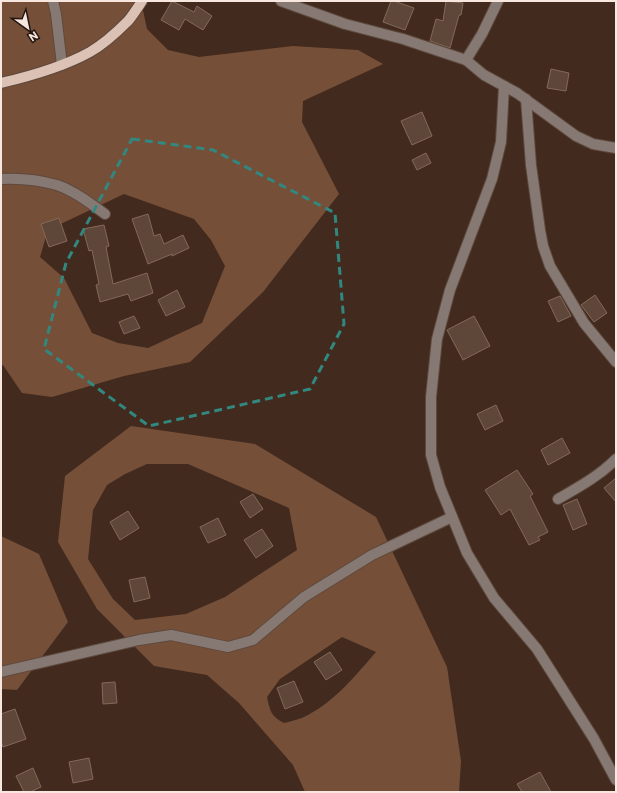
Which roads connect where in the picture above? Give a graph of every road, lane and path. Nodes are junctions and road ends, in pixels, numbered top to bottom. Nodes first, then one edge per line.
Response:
1 (53, 1) edge
2 (142, 1) edge
3 (281, 1) edge
4 (498, 1) edge
5 (466, 60) junction
6 (62, 65) junction
7 (1, 83) edge
8 (504, 86) junction
9 (526, 99) junction
10 (616, 148) edge
11 (1, 178) edge
12 (105, 214) dead end
13 (616, 362) edge
14 (616, 459) edge
15 (558, 499) dead end
16 (452, 517) junction
17 (1, 672) edge
18 (616, 780) edge

1 - 6 street
2 - 6 main road
3 - 5 street
4 - 5 street
5 - 8 street
6 - 7 main road
8 - 9 street
8 - 16 street
9 - 10 street
9 - 13 street
11 - 12 street
14 - 15 street
16 - 17 street
16 - 18 street

